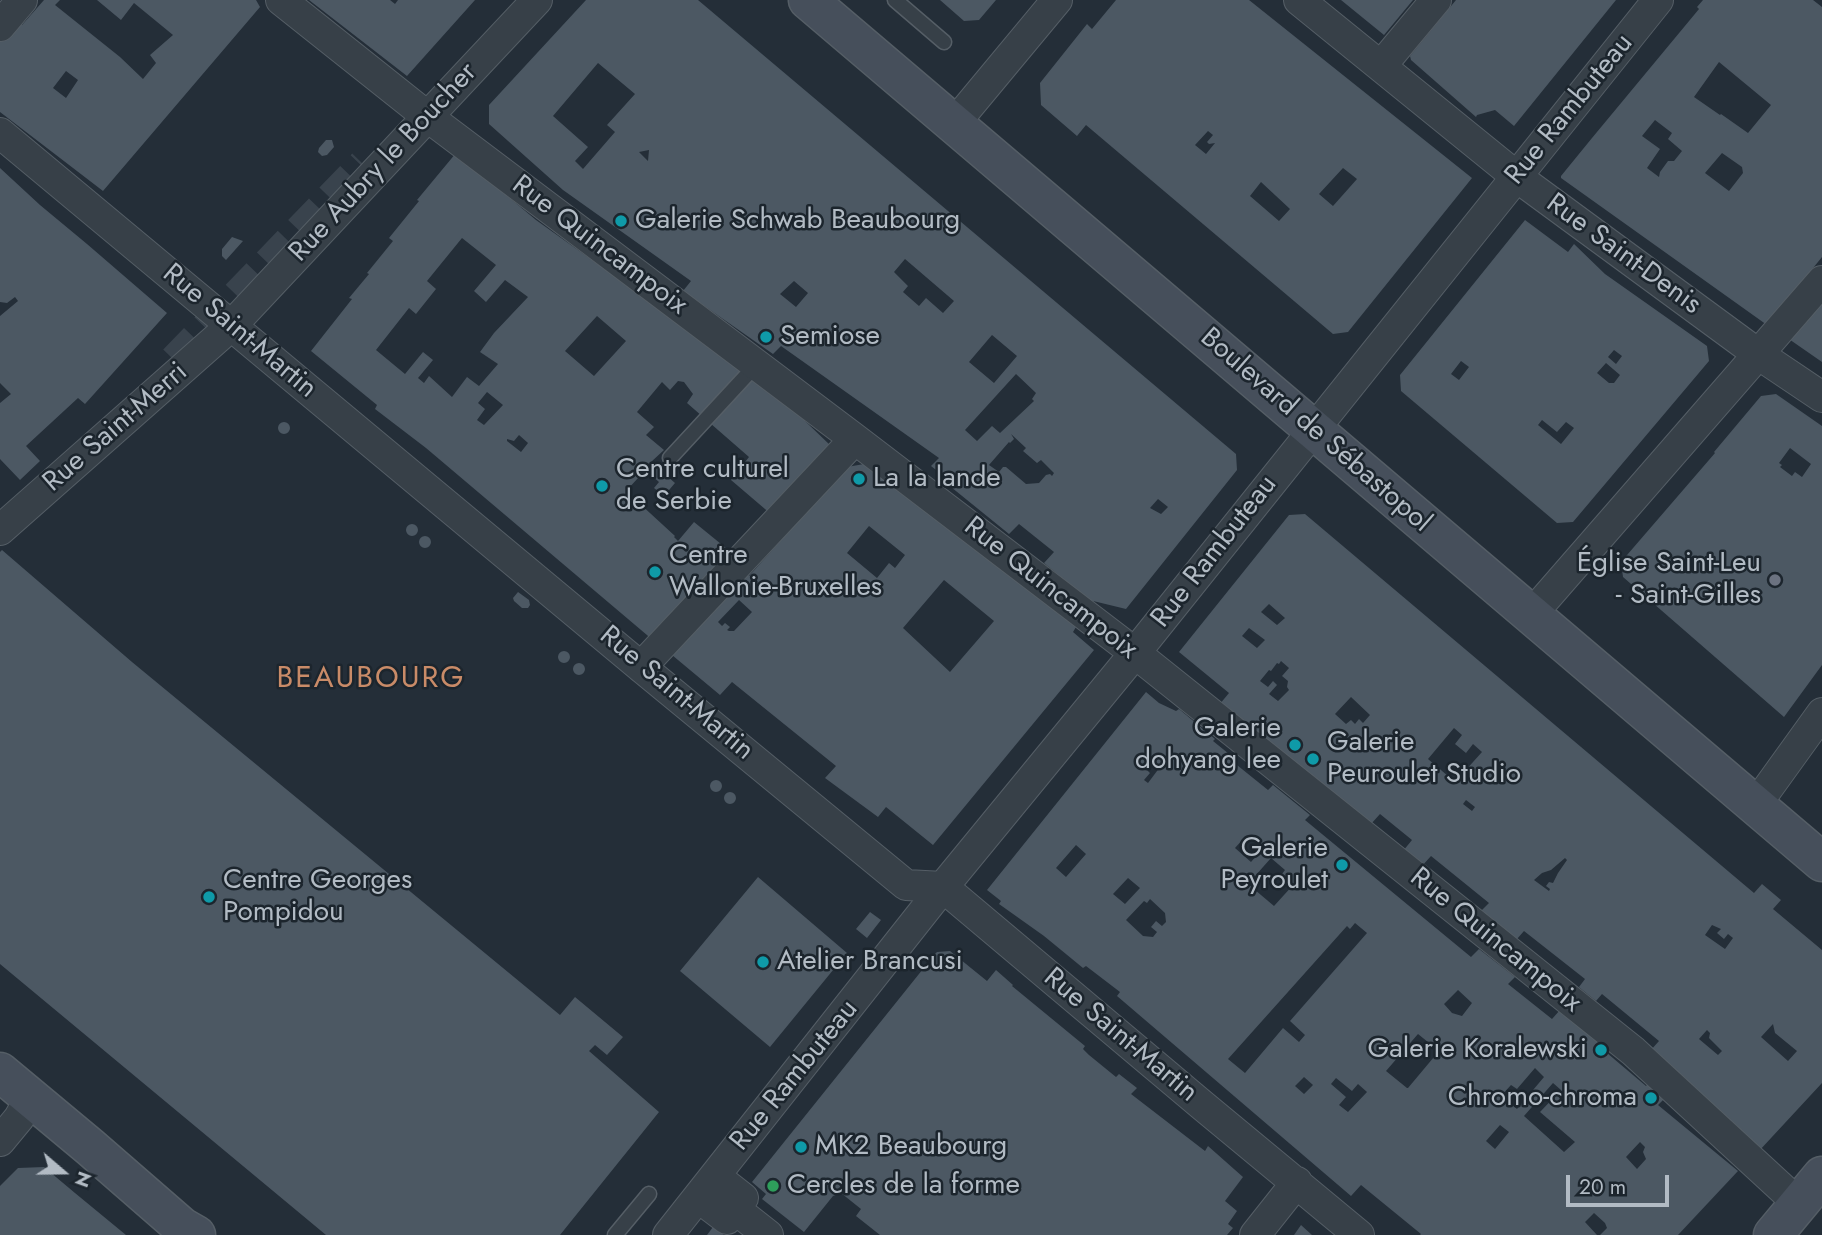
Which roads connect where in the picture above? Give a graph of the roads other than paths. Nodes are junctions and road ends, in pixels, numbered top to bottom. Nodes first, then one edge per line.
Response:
1 (22, 0) edge
2 (281, 0) edge
3 (537, 0) edge
4 (808, 0) edge
5 (895, 0) edge
6 (1057, 0) edge
7 (1299, 0) edge
8 (1436, 0) edge
9 (1658, 0) edge
10 (0, 26) edge
11 (944, 41) dead end
12 (1381, 66) junction
13 (428, 117) junction
14 (954, 124) junction
15 (0, 133) edge
16 (1517, 177) junction
17 (1822, 281) edge
18 (232, 325) junction
19 (1758, 354) junction
20 (756, 365) junction
21 (1822, 397) edge
22 (1314, 429) junction
23 (855, 439) junction
24 (670, 458) dead end
25 (0, 530) edge
26 (1531, 615) junction
27 (1135, 653) junction
28 (641, 667) junction
29 (1822, 713) edge
30 (1755, 806) junction
31 (1822, 862) edge
32 (943, 887) junction
33 (0, 1072) edge
34 (31, 1097) junction
35 (0, 1141) edge
36 (1297, 1182) junction
37 (707, 1187) junction
38 (1811, 1190) edge
39 (649, 1194) dead end
40 (196, 1235) edge
41 (615, 1235) edge
42 (667, 1235) edge
43 (768, 1235) edge
44 (1255, 1235) edge
45 (1359, 1235) edge
46 (1773, 1235) edge

1 - 10 street
2 - 13 street, Rue Quincampoix
3 - 13 street, Rue Aubry le Boucher
4 - 14 main road, Boulevard de Sébastopol
5 - 11 lane
6 - 14 street
7 - 12 street, Rue Saint-Denis
8 - 12 street
9 - 16 street, Rue Rambuteau
12 - 16 street, Rue Saint-Denis
13 - 18 street, Rue Aubry le Boucher
13 - 20 street, Rue Quincampoix
14 - 22 main road, Boulevard de Sébastopol
15 - 18 street, Rue Saint-Martin
16 - 19 street, Rue Saint-Denis
16 - 22 street, Rue Rambuteau
17 - 19 street
18 - 25 street, Rue Saint-Merri
18 - 28 street, Rue Saint-Martin
19 - 21 street, Rue Saint-Denis
19 - 26 street
20 - 23 street, Rue Quincampoix
20 - 24 lane
22 - 26 main road, Boulevard de Sébastopol
22 - 27 street, Rue Rambuteau
23 - 27 street, Rue Quincampoix
23 - 28 street
26 - 30 main road, Boulevard de Sébastopol
27 - 32 street, Rue Rambuteau
27 - 38 street, Rue Quincampoix
28 - 32 street, Rue Saint-Martin
29 - 30 street
30 - 31 main road, Boulevard de Sébastopol
32 - 36 street, Rue Saint-Martin
32 - 37 street, Rue Rambuteau
33 - 34 main road
34 - 35 street
34 - 40 main road
36 - 44 street
36 - 45 street, Rue Saint-Martin
37 - 42 street, Rue Rambuteau
37 - 43 street
38 - 46 main road
39 - 41 lane

